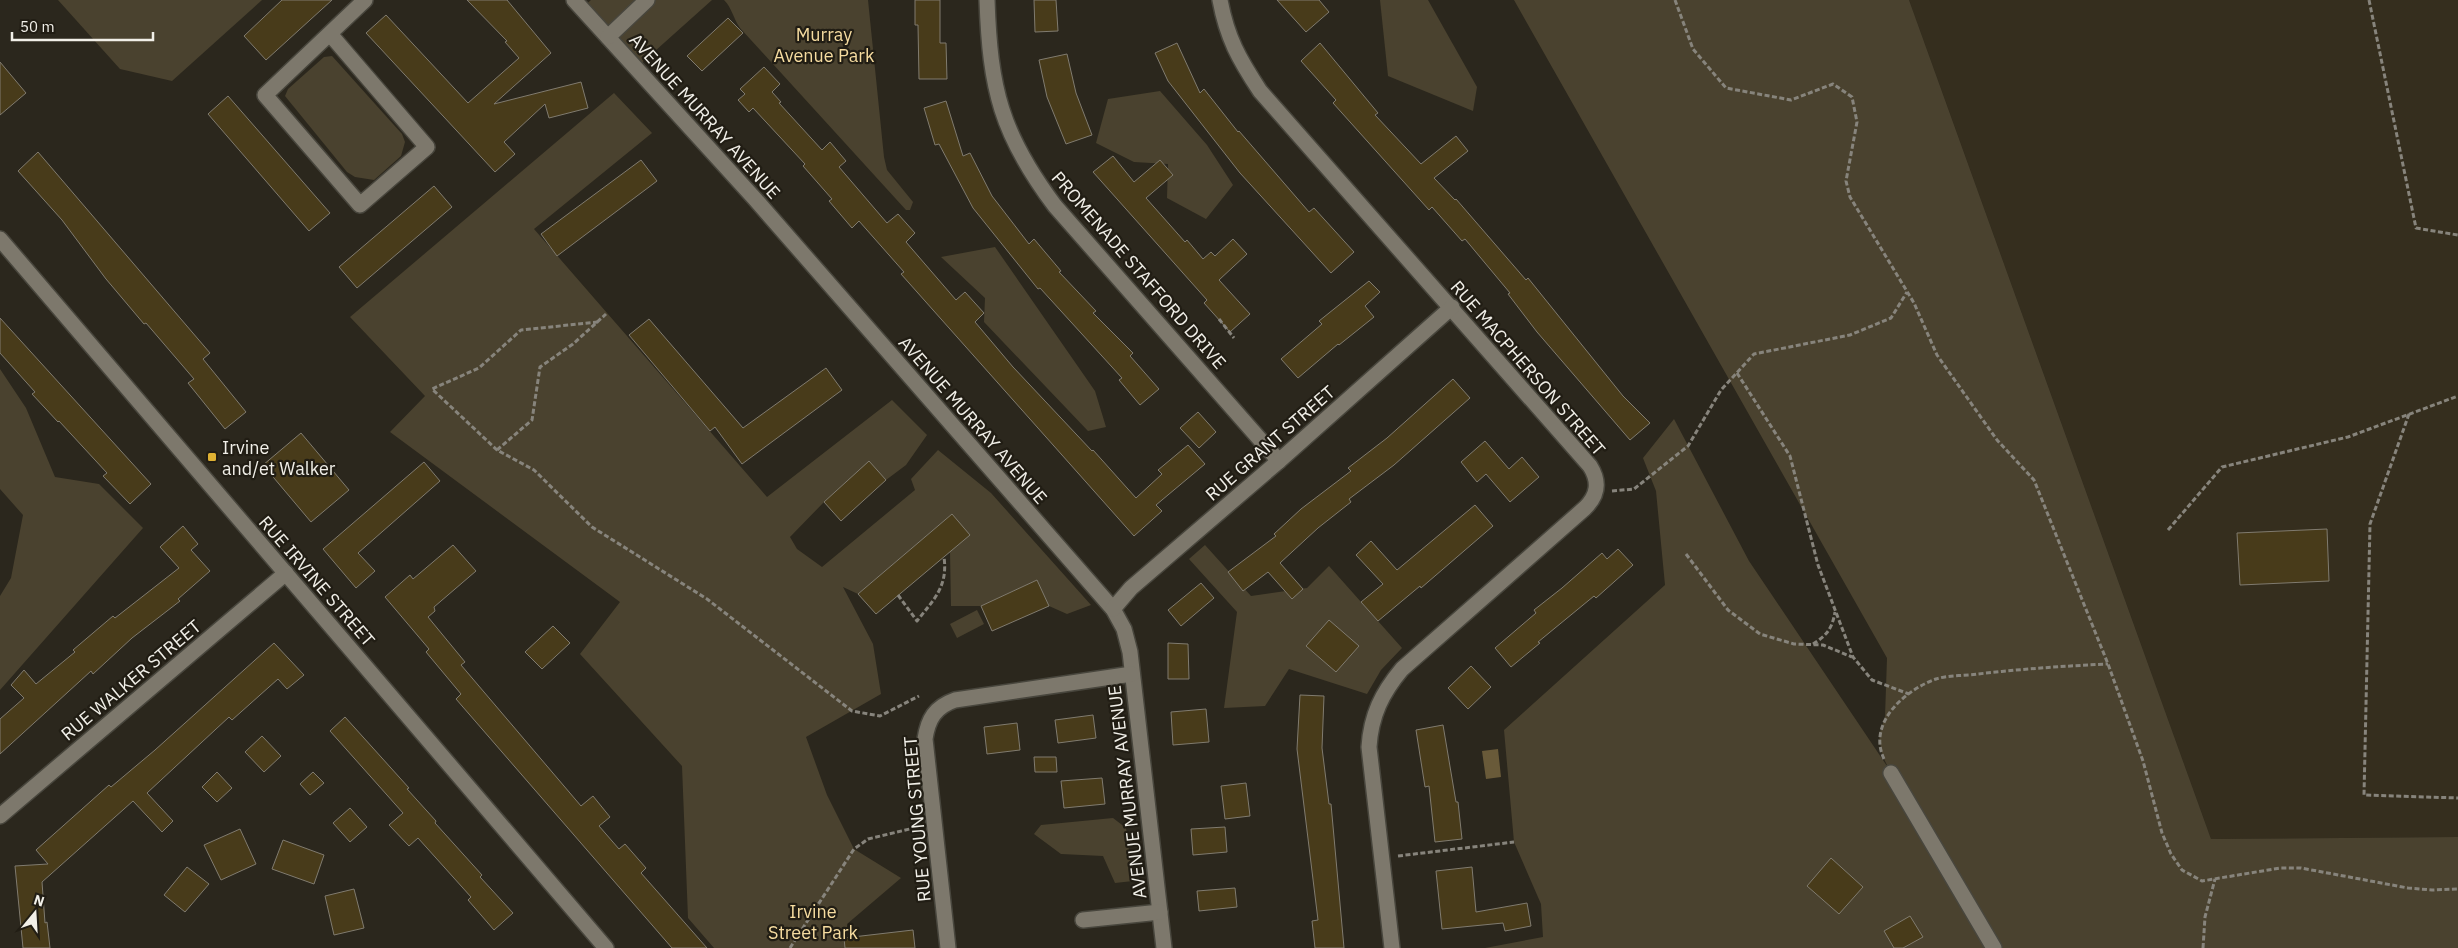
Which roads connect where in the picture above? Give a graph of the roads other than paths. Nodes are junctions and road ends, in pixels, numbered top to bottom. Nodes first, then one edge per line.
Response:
1 (365, 0) edge
2 (574, 0) edge
3 (647, 0) edge
4 (987, 0) edge
5 (1220, 0) edge
6 (330, 34) junction
7 (608, 37) junction
8 (0, 239) edge
9 (1452, 307) junction
10 (1279, 461) junction
11 (286, 573) junction
12 (1114, 609) junction
13 (1132, 674) junction
14 (1891, 773) road end
15 (0, 816) edge
16 (1160, 912) junction
17 (1083, 920) dead end
18 (606, 948) edge
19 (948, 948) edge
20 (1164, 948) edge
21 (1392, 948) edge
22 (1994, 948) edge

1 - 6 street
2 - 7 street, AVENUE MURRAY AVENUE
3 - 7 street
4 - 10 street, PROMENADE STAFFORD DRIVE
5 - 9 street, RUE MACPHERSON STREET
6 - 6 street
7 - 12 street, AVENUE MURRAY AVENUE
8 - 11 street, RUE IRVINE STREET
9 - 10 street, RUE GRANT STREET
9 - 21 street, RUE MACPHERSON STREET
10 - 12 street, RUE GRANT STREET
11 - 15 street, RUE WALKER STREET
11 - 18 street, RUE IRVINE STREET
12 - 13 street, AVENUE MURRAY AVENUE
13 - 16 street, AVENUE MURRAY AVENUE
13 - 19 street, RUE YOUNG STREET
14 - 22 street
16 - 17 street
16 - 20 street, AVENUE MURRAY AVENUE

